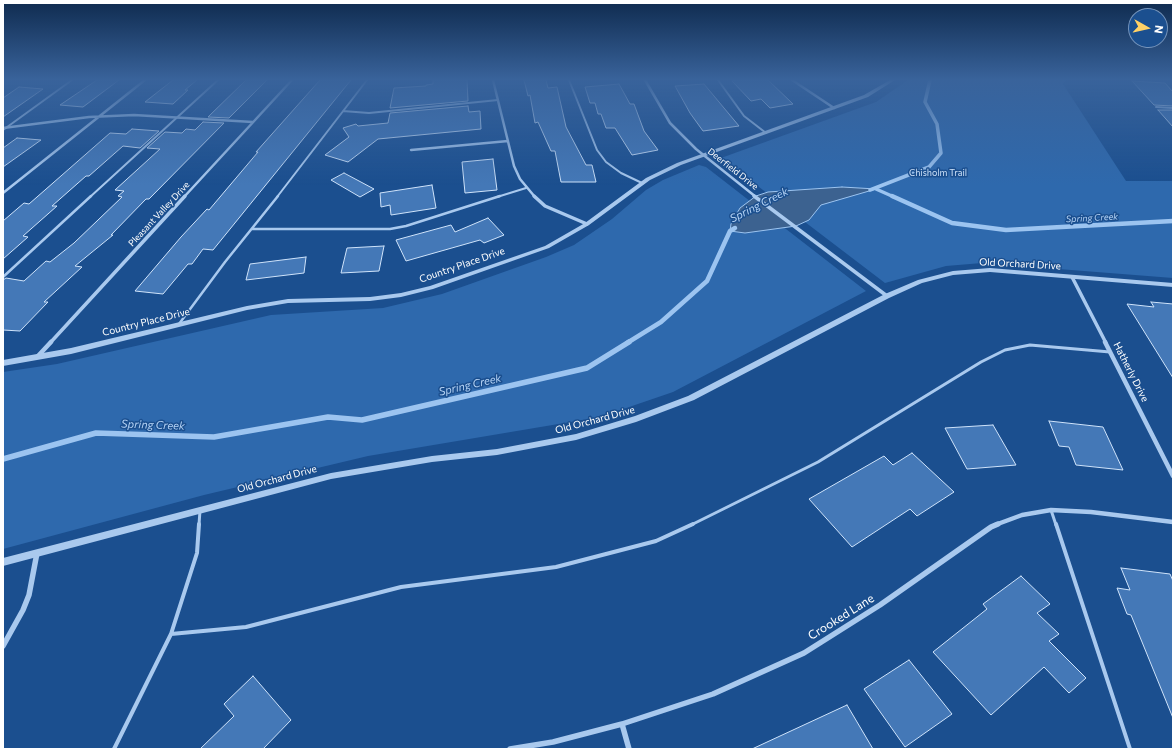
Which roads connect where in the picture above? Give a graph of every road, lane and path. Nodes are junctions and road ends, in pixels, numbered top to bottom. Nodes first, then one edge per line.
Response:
1 (22, 115) edge
2 (101, 115) edge
3 (132, 115) edge
4 (136, 115) edge
5 (259, 115) edge
6 (340, 115) edge
7 (502, 115) edge
8 (583, 115) edge
9 (665, 115) edge
10 (743, 115) edge
11 (815, 115) edge
12 (99, 117) junction
13 (177, 117) junction
14 (252, 122) junction
15 (4, 128) edge
16 (766, 133) junction
17 (508, 141) junction
18 (410, 150) dead end
19 (703, 155) junction
20 (642, 183) junction
21 (526, 188) junction
22 (3, 193) edge
23 (587, 224) junction
24 (253, 229) junction
25 (3, 277) edge
26 (1072, 277) junction
27 (1173, 285) edge
28 (887, 296) junction
29 (179, 324) junction
30 (1110, 352) junction
31 (36, 358) junction
32 (3, 364) edge
33 (1173, 476) edge
34 (200, 510) junction
35 (1051, 510) junction
36 (1173, 522) edge
37 (37, 553) junction
38 (3, 562) edge
39 (171, 634) junction
40 (3, 646) edge
41 (622, 724) junction
42 (114, 749) edge
43 (510, 749) edge
44 (629, 749) edge
45 (1130, 749) edge

1 - 15 lane
2 - 12 street
3 - 12 street
4 - 13 street
5 - 14 street, Pleasant Valley Drive
6 - 24 lane
7 - 17 street
8 - 20 lane
9 - 19 street, Deerfield Drive
10 - 16 lane
11 - 16 street, Country Place Drive
12 - 15 street
12 - 22 street
13 - 14 street
13 - 25 lane
14 - 31 street, Pleasant Valley Drive
16 - 19 street, Country Place Drive
17 - 18 street
17 - 21 street
19 - 20 street, Country Place Drive
19 - 28 street, Deerfield Drive
20 - 23 street, Country Place Drive
21 - 23 street
21 - 24 lane
23 - 29 street, Country Place Drive
24 - 29 lane
26 - 27 street, Old Orchard Drive
26 - 28 street, Old Orchard Drive
26 - 30 street, Hatherly Drive
28 - 34 street, Old Orchard Drive
29 - 31 street, Country Place Drive
30 - 33 street, Hatherly Drive
30 - 39 lane
31 - 32 street, Country Place Drive
34 - 37 street, Old Orchard Drive
34 - 39 lane
35 - 36 street, Crooked Lane
35 - 41 street, Crooked Lane
35 - 45 lane
37 - 38 street, Old Orchard Drive
37 - 40 street
39 - 42 lane
41 - 43 street, Crooked Lane
41 - 44 street

